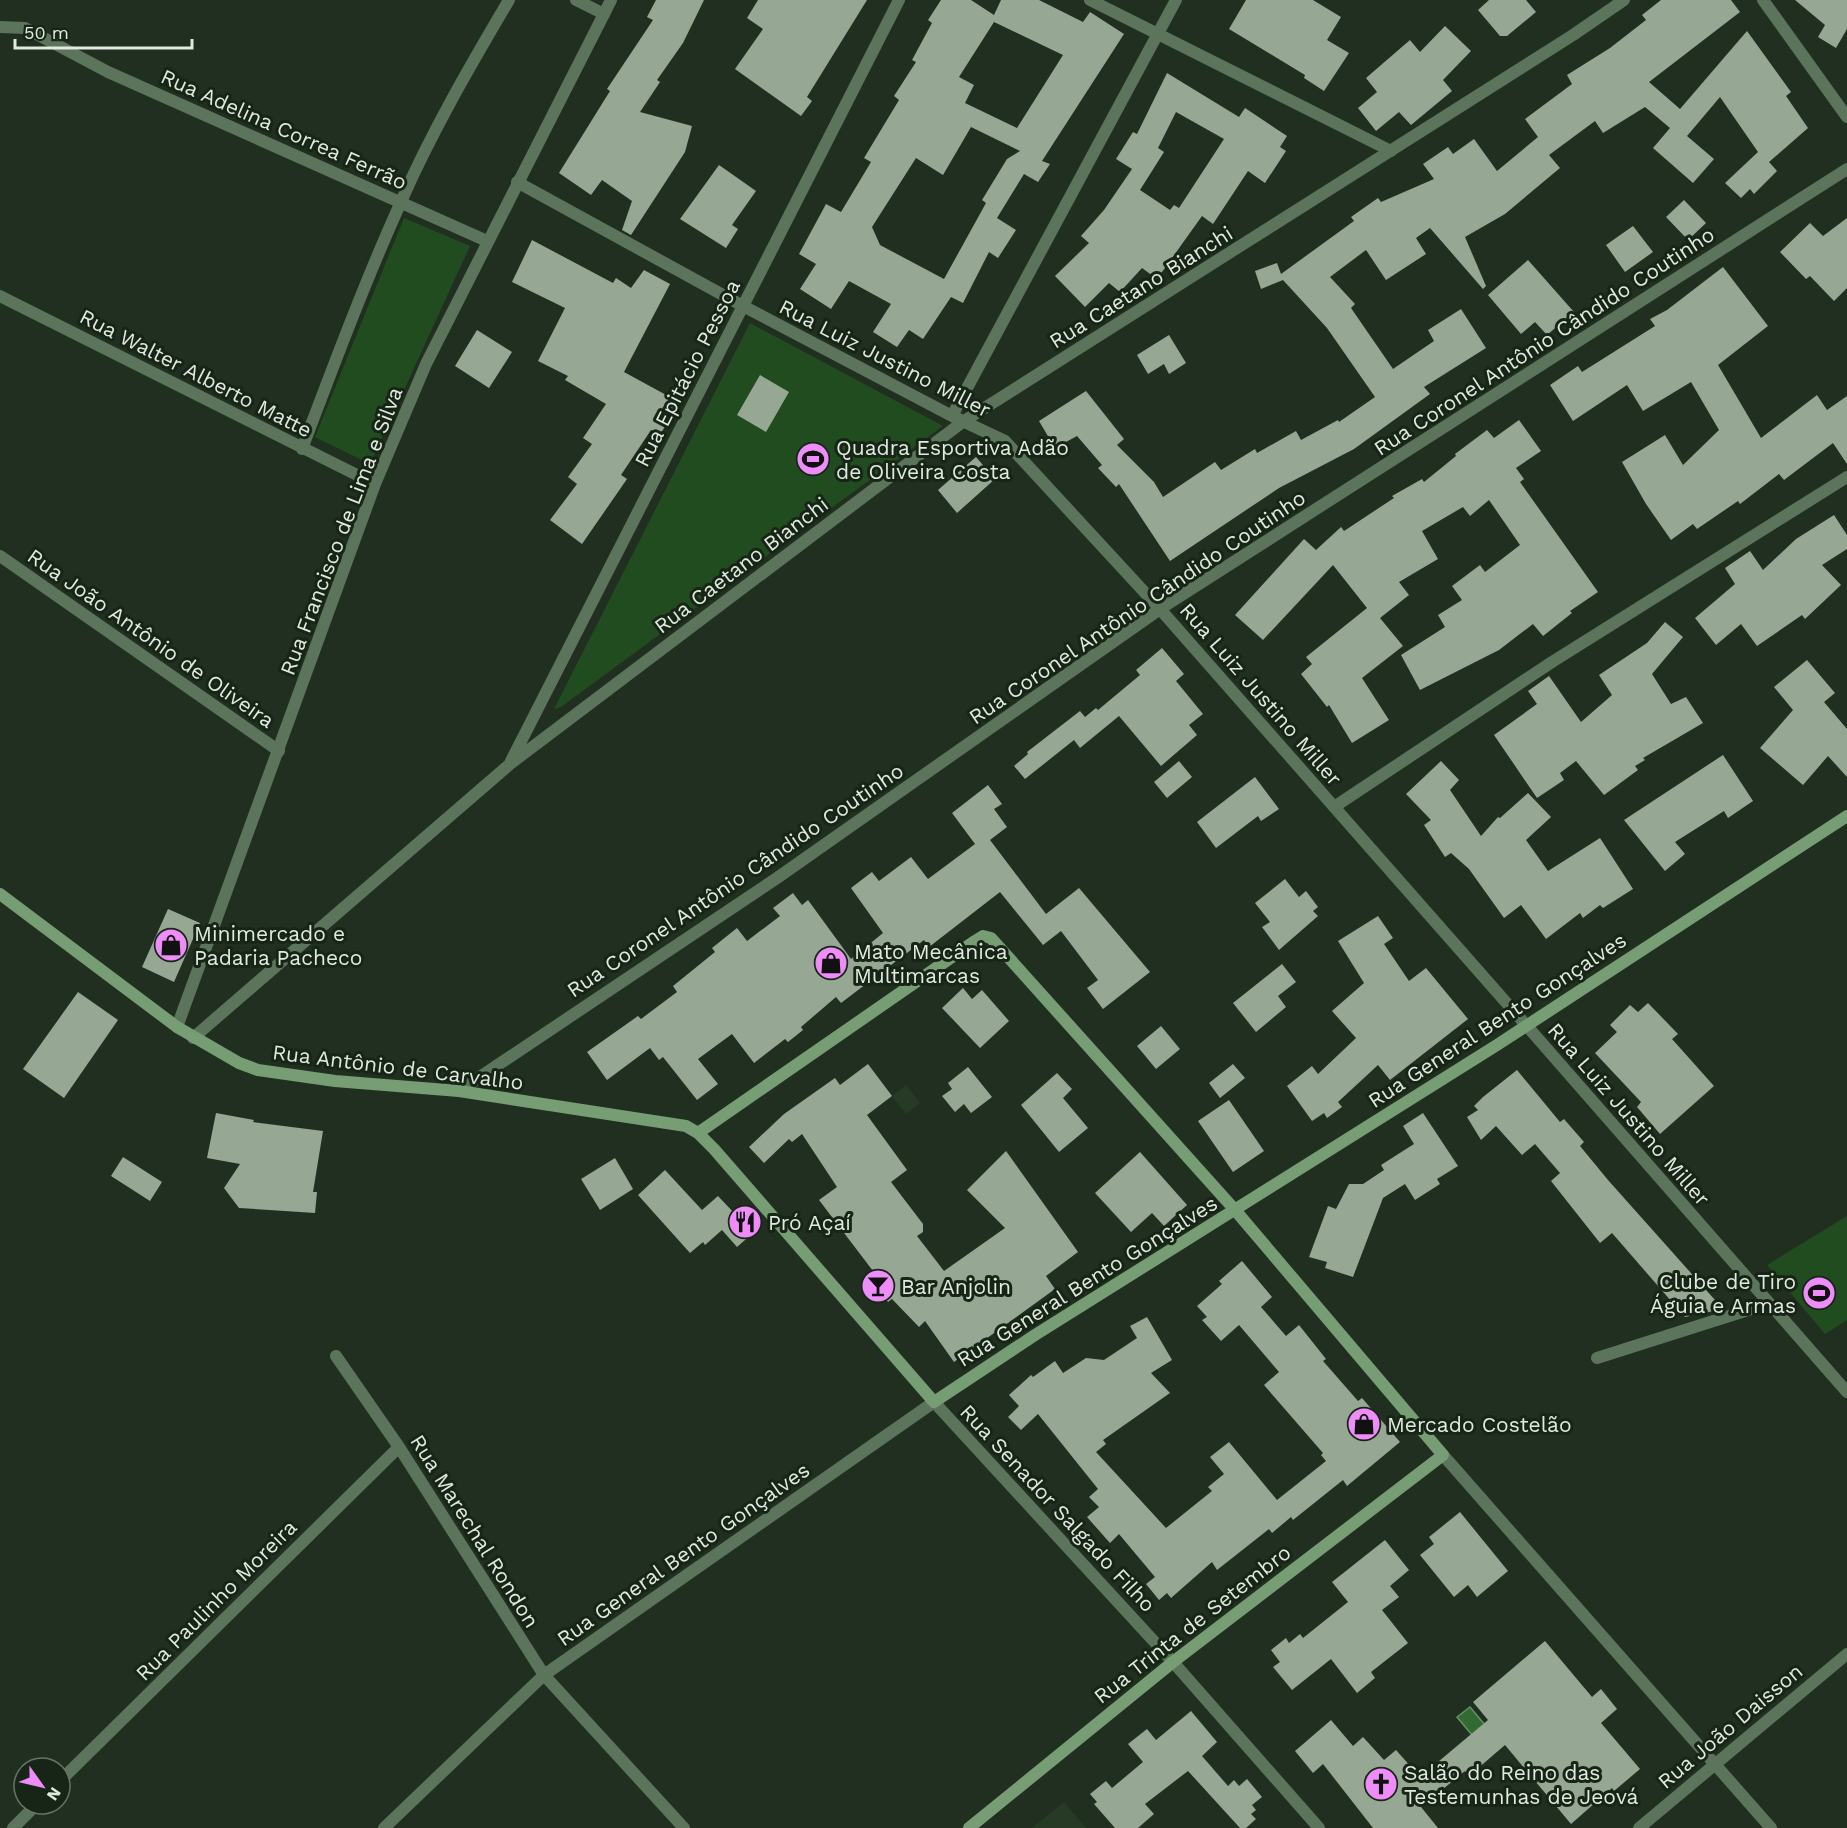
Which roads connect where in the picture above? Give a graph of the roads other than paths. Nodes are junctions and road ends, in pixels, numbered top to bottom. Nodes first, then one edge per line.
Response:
1 (509, 0) edge
2 (576, 0) edge
3 (611, 0) edge
4 (899, 0) edge
5 (1090, 0) edge
6 (1176, 0) edge
7 (1624, 0) edge
8 (1763, 0) edge
9 (604, 14) junction
10 (0, 27) edge
11 (1160, 34) junction
12 (1847, 117) edge
13 (1391, 152) junction
14 (1847, 170) edge
15 (517, 182) junction
16 (400, 203) junction
17 (487, 241) junction
18 (0, 296) edge
19 (743, 306) junction
20 (952, 416) junction
21 (964, 422) junction
22 (302, 449) junction
23 (1847, 477) edge
24 (375, 484) junction
25 (0, 556) edge
26 (1160, 609) junction
27 (279, 751) junction
28 (510, 764) junction
29 (1334, 807) junction
30 (1847, 816) edge
31 (0, 894) edge
32 (1526, 1025) junction
33 (177, 1027) junction
34 (193, 1038) junction
35 (459, 1091) junction
36 (698, 1133) junction
37 (1235, 1210) junction
38 (1767, 1304) junction
39 (336, 1356) dead end
40 (1597, 1358) dead end
41 (1847, 1392) edge
42 (934, 1402) junction
43 (399, 1447) junction
44 (1443, 1455) junction
45 (1847, 1654) edge
46 (1173, 1662) junction
47 (544, 1675) junction
48 (1715, 1764) junction
49 (72, 1769) edge
50 (25, 1816) edge
51 (13, 1828) edge
52 (384, 1828) edge
53 (684, 1828) edge
54 (969, 1828) edge
55 (1319, 1828) edge
56 (1639, 1828) edge
57 (1771, 1828) edge

1 - 16 street
2 - 9 street
3 - 9 street, Rua Francisco de Lima e Silva
4 - 19 street, Rua Epitácio Pessoa
5 - 11 street
6 - 11 street
7 - 13 street, Rua Caetano Bianchi
8 - 12 street
9 - 15 street, Rua Francisco de Lima e Silva
10 - 16 street, Rua Adelina Correa Ferrão
11 - 13 street
11 - 20 street
13 - 21 street, Rua Caetano Bianchi
14 - 26 street, Rua Coronel Antônio Cândido Coutinho
15 - 17 street, Rua Francisco de Lima e Silva
15 - 19 street, Rua Luiz Justino Miller
16 - 17 street, Rua Adelina Correa Ferrão
16 - 22 street
17 - 24 street, Rua Francisco de Lima e Silva
18 - 22 street, Rua Walter Alberto Matte
19 - 20 street, Rua Luiz Justino Miller
19 - 28 street, Rua Epitácio Pessoa
20 - 21 street, Rua Luiz Justino Miller
21 - 26 street, Rua Luiz Justino Miller
21 - 28 street, Rua Caetano Bianchi
22 - 24 street, Rua Walter Alberto Matte
23 - 29 street
24 - 27 street, Rua Francisco de Lima e Silva
25 - 27 street, Rua João Antônio de Oliveira
26 - 29 street, Rua Luiz Justino Miller
26 - 35 street, Rua Coronel Antônio Cândido Coutinho
27 - 33 street, Rua Francisco de Lima e Silva
28 - 34 street, Rua Caetano Bianchi
29 - 32 street, Rua Luiz Justino Miller
30 - 32 main road, Rua General Bento Gonçalves
31 - 33 main road, Rua Antônio de Carvalho
32 - 37 main road, Rua General Bento Gonçalves
32 - 38 street, Rua Luiz Justino Miller
33 - 34 main road, Rua Antônio de Carvalho
34 - 35 main road, Rua Antônio de Carvalho
35 - 36 main road, Rua Antônio de Carvalho
36 - 37 main road
36 - 42 main road, Rua Senador Salgado Filho
37 - 42 main road, Rua General Bento Gonçalves
37 - 44 main road
38 - 40 street
38 - 41 street, Rua Luiz Justino Miller
39 - 43 street, Rua Marechal Rondon
42 - 46 street, Rua Senador Salgado Filho
42 - 47 street, Rua General Bento Gonçalves
43 - 47 street, Rua Marechal Rondon
43 - 49 street, Rua Paulinho Moreira
44 - 46 main road, Rua Trinta de Setembro
44 - 48 street
45 - 48 street, Rua João Daisson
46 - 54 main road, Rua Trinta de Setembro
46 - 55 street, Rua Senador Salgado Filho
47 - 52 street, Rua General Bento Gonçalves
47 - 53 street, Rua Marechal Rondon
48 - 56 street, Rua João Daisson
48 - 57 street
50 - 51 street

